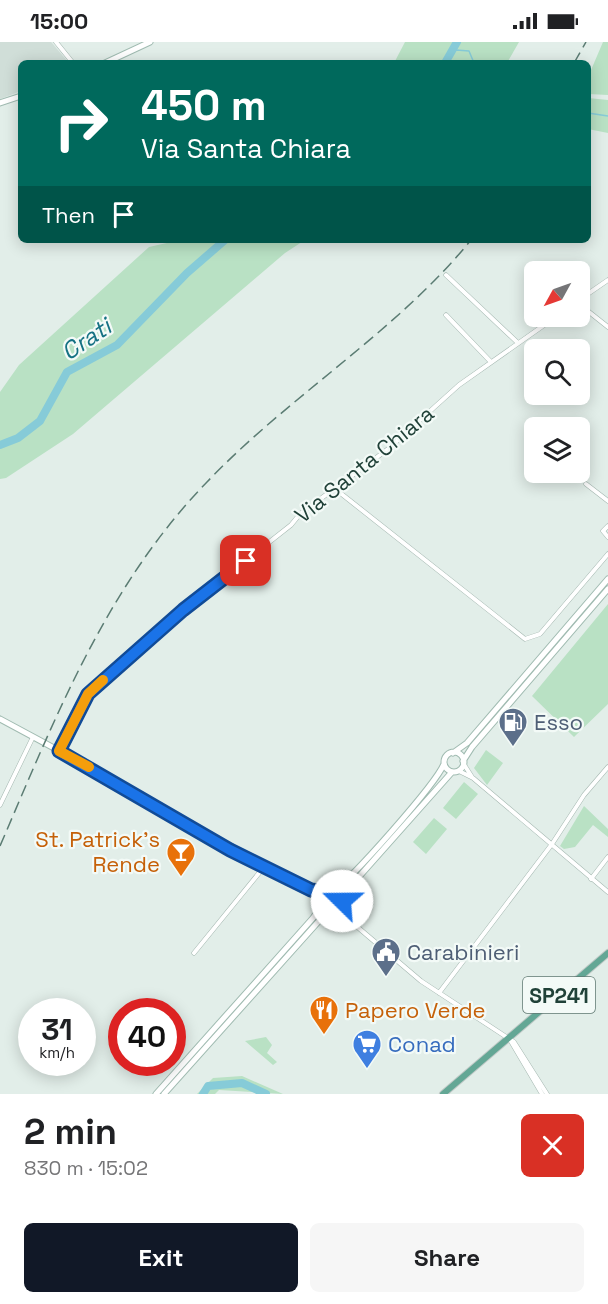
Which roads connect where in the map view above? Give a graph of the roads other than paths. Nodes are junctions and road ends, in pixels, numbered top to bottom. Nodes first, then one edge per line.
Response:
1 (56, 42) edge
2 (150, 42) edge
3 (139, 44) edge
4 (71, 60) edge
5 (110, 60) edge
6 (18, 97) edge
7 (0, 103) edge
8 (446, 275) dead end
9 (608, 280) edge
10 (590, 294) edge
11 (590, 311) edge
12 (446, 315) dead end
13 (541, 327) edge
14 (608, 327) edge
15 (518, 343) junction
16 (490, 361) junction
17 (586, 484) dead end
18 (334, 488) junction
19 (608, 501) edge
20 (608, 526) edge
21 (608, 537) edge
22 (608, 554) edge
23 (608, 579) edge
24 (608, 589) edge
25 (0, 719) edge
26 (33, 737) junction
27 (59, 751) junction
28 (453, 753) junction
29 (464, 762) junction
30 (444, 764) junction
31 (608, 766) edge
32 (455, 771) junction
33 (473, 778) junction
34 (0, 805) edge
35 (552, 844) junction
36 (608, 857) edge
37 (264, 867) junction
38 (591, 879) junction
39 (311, 890) junction
40 (608, 892) edge
41 (330, 893) junction
42 (342, 901) junction
43 (322, 903) junction
44 (333, 912) junction
45 (348, 919) junction
46 (194, 952) dead end
47 (606, 957) edge
48 (439, 993) junction
49 (509, 1038) junction
50 (538, 1084) junction
51 (156, 1094) edge
52 (164, 1094) edge
53 (443, 1094) edge
54 (542, 1094) edge
55 (547, 1094) edge

1 - 4 street
2 - 3 street
3 - 5 street
6 - 7 street
8 - 15 street
9 - 10 street
11 - 14 street
12 - 16 street
13 - 15 street, Via Santa Chiara
15 - 16 street, Via Santa Chiara
16 - 18 street, Via Santa Chiara
17 - 19 street
18 - 22 street
18 - 27 street, Via Santa Chiara
20 - 21 street
23 - 28 street
24 - 29 street
25 - 26 street
26 - 27 street
26 - 34 street
27 - 37 street
28 - 29 street
28 - 30 street
29 - 32 street
29 - 33 street
30 - 32 street
30 - 41 street
31 - 35 street
32 - 33 street
32 - 42 street
33 - 35 street
35 - 38 street
35 - 48 street
36 - 38 street
37 - 39 street
37 - 46 street
38 - 40 street
39 - 41 street
39 - 43 street
41 - 42 street
41 - 43 street
42 - 44 street
42 - 45 street
43 - 44 street
43 - 51 street
44 - 45 street
44 - 52 street
45 - 48 street
47 - 49 main road, SP241
48 - 49 street
49 - 50 street
49 - 53 main road, SP241
50 - 54 street
50 - 55 street

